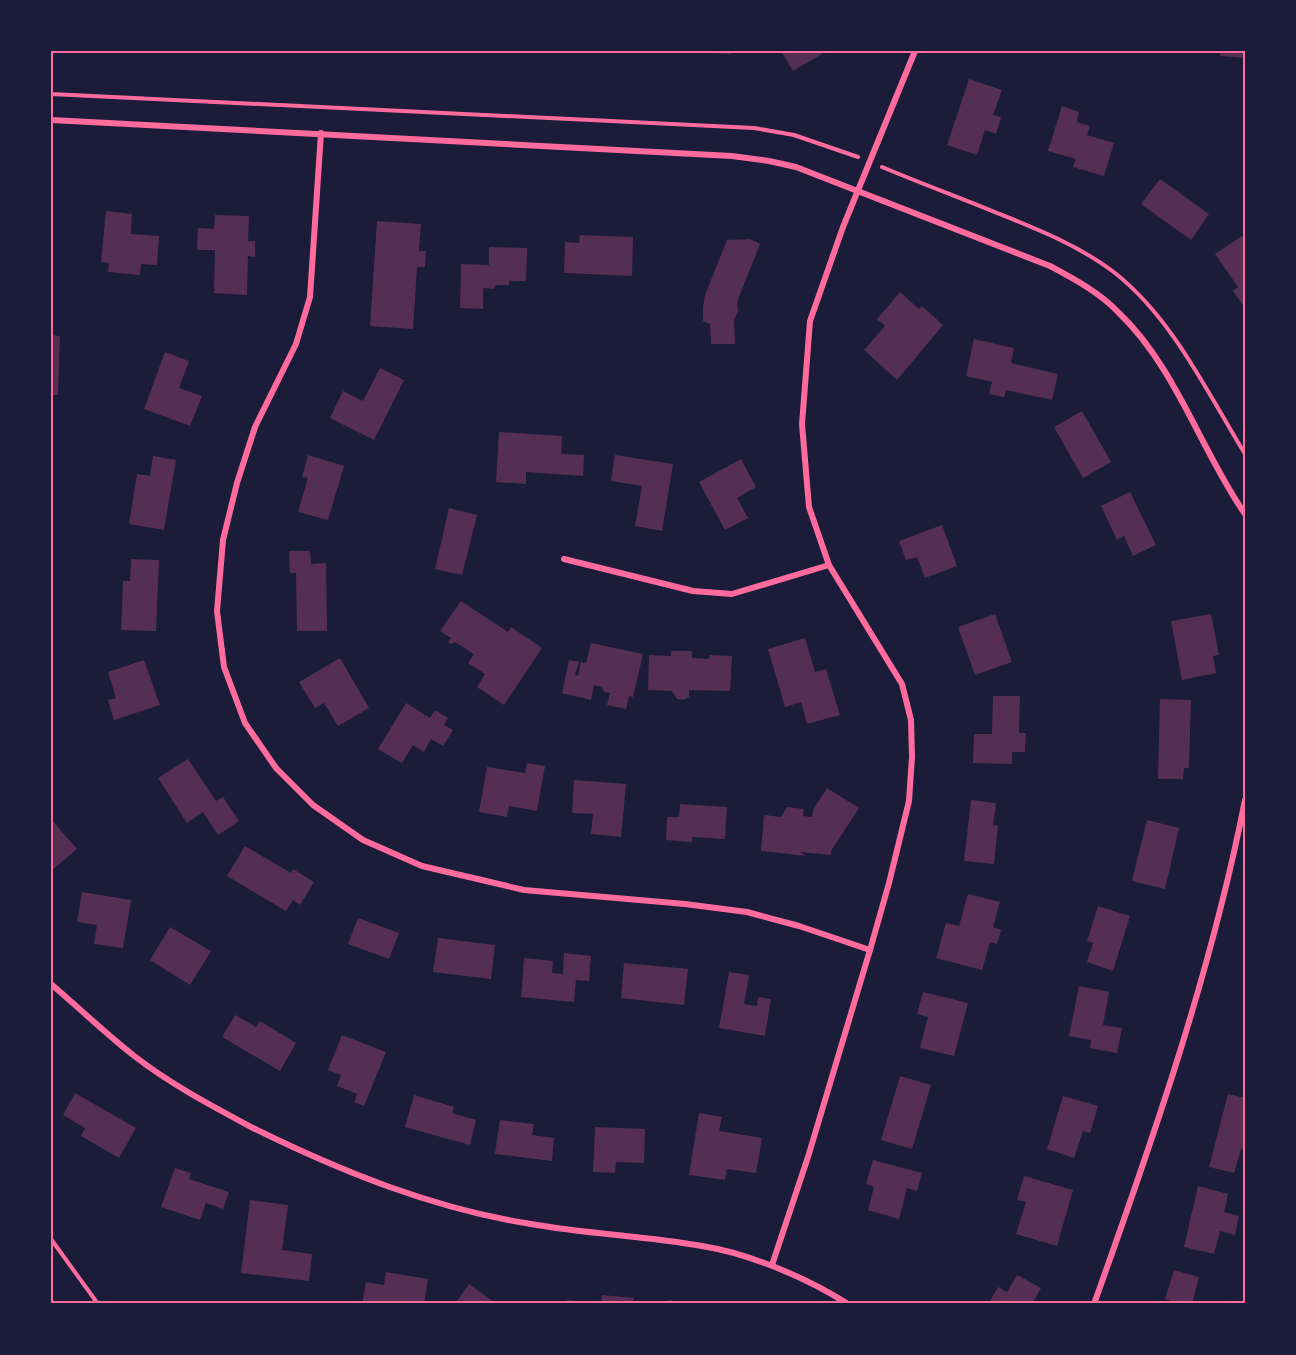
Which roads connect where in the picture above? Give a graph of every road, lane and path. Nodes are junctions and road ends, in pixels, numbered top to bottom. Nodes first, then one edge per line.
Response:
1 (915, 51) edge
2 (51, 94) edge
3 (51, 120) edge
4 (321, 134) junction
5 (853, 155) dead end
6 (860, 190) junction
7 (1245, 514) edge
8 (564, 560) dead end
9 (829, 565) junction
10 (1245, 800) edge
11 (870, 950) junction
12 (51, 984) edge
13 (51, 1239) edge
14 (772, 1265) junction
15 (98, 1304) edge
16 (849, 1304) edge
17 (1094, 1304) edge

1 - 6 street
2 - 5 path
3 - 4 street
4 - 6 street
4 - 11 street
6 - 7 street
6 - 9 street
8 - 9 street
9 - 11 street
10 - 17 street
11 - 14 street
12 - 14 street
13 - 15 path
14 - 16 street

